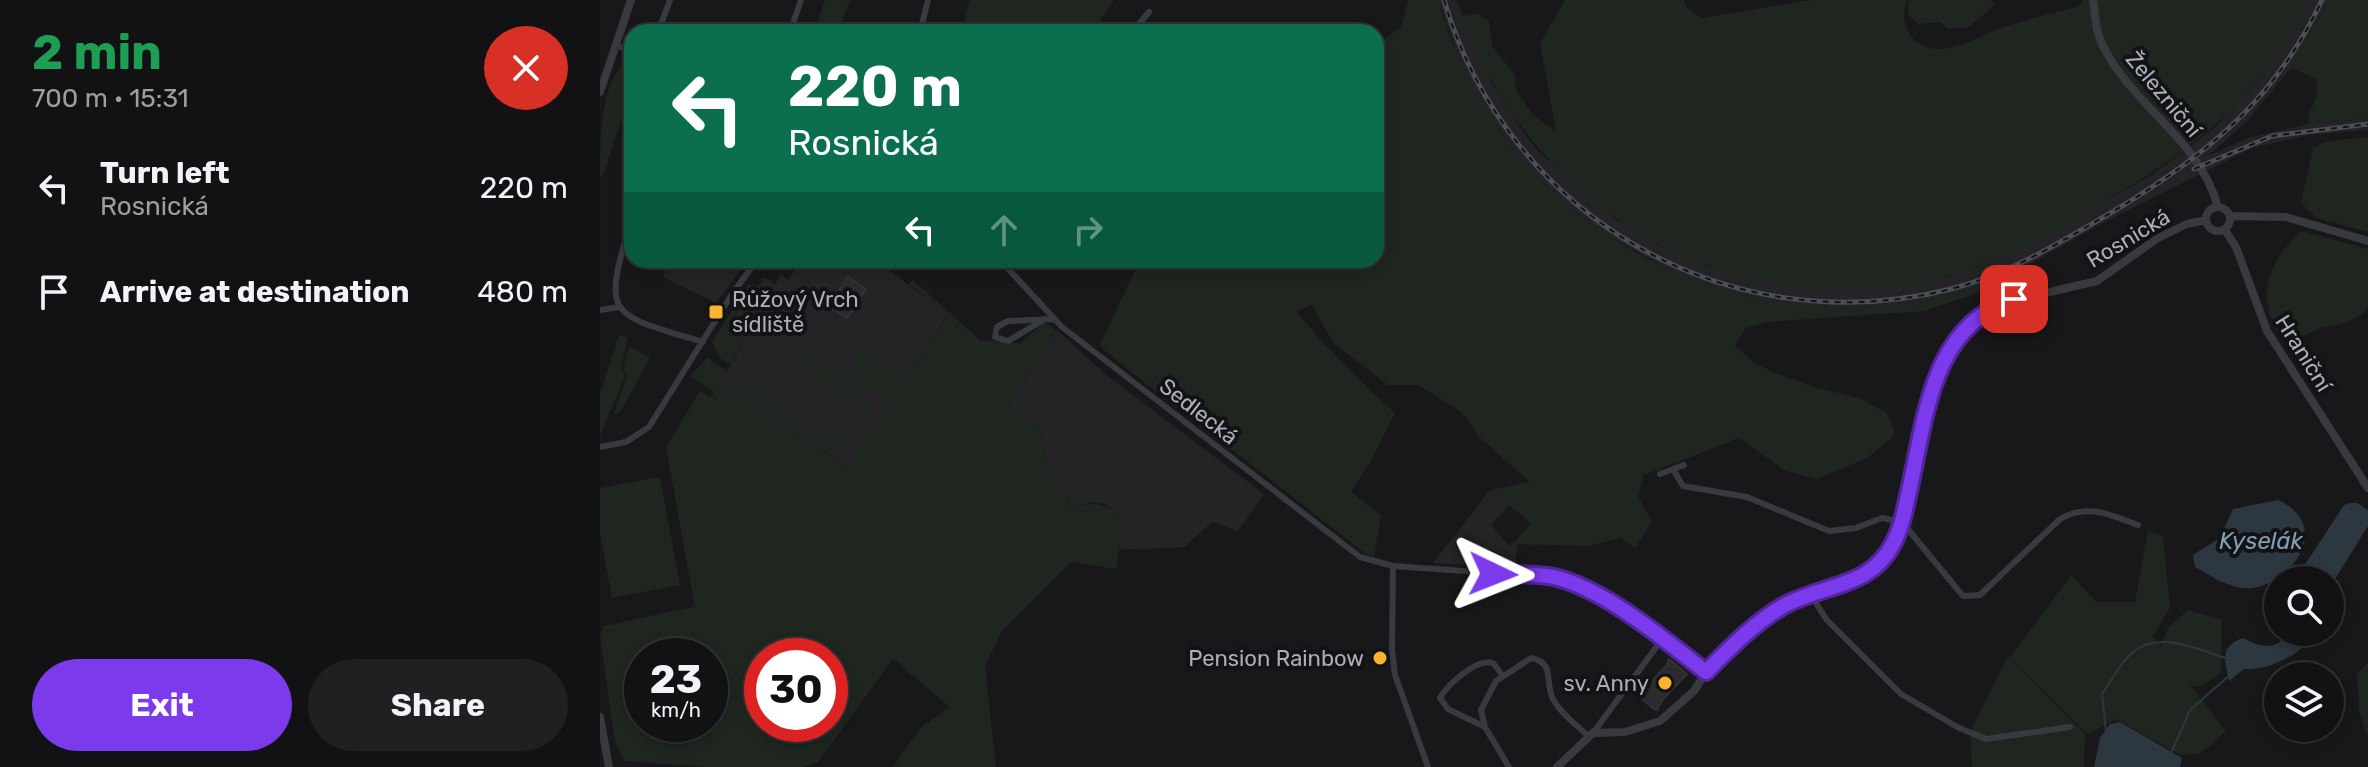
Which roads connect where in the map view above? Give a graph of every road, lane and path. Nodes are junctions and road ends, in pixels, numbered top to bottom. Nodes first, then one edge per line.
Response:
1 (631, 0) edge
2 (670, 0) edge
3 (801, 0) edge
4 (928, 0) edge
5 (2093, 0) edge
6 (1149, 12) dead end
7 (661, 24) edge
8 (793, 24) edge
9 (922, 24) edge
10 (1139, 24) edge
11 (617, 46) junction
12 (624, 48) edge
13 (600, 92) edge
14 (2218, 207) junction
15 (2230, 216) junction
16 (2206, 220) junction
17 (2225, 230) junction
18 (2368, 241) edge
19 (624, 245) edge
20 (752, 268) edge
21 (1007, 268) edge
22 (619, 307) junction
23 (600, 310) edge
24 (1045, 319) junction
25 (1054, 319) junction
26 (703, 342) junction
27 (600, 447) edge
28 (1684, 465) dead end
29 (1673, 469) junction
30 (1660, 474) dead end
31 (2368, 488) edge
32 (1902, 522) junction
33 (2138, 525) dead end
34 (1393, 566) junction
35 (1811, 595) junction
36 (1663, 638) junction
37 (1706, 672) junction
38 (1503, 676) junction
39 (600, 717) edge
40 (1485, 727) junction
41 (2070, 727) dead end
42 (1591, 735) junction
43 (609, 767) edge
44 (1428, 767) edge
45 (1509, 767) edge
46 (1557, 767) edge

1 - 11 street
2 - 7 street
3 - 8 street
4 - 9 street
5 - 14 street, Železniční
6 - 10 street
11 - 12 street
11 - 13 street
14 - 15 street
14 - 16 street
15 - 17 street
15 - 18 street
16 - 17 street
16 - 32 street, Rosnická
17 - 31 street, Hraniční
19 - 22 street
20 - 26 street
21 - 25 street, Sedlecká
22 - 23 street
22 - 26 street
24 - 24 street
24 - 25 street
25 - 34 street, Sedlecká
26 - 27 street
28 - 29 street
29 - 30 street
29 - 32 street
32 - 33 street
32 - 35 street, Rosnická
34 - 36 street, Sedlecká
34 - 44 street
35 - 37 street, Rosnická
35 - 41 street
36 - 37 street, Sedlecká
36 - 42 street
37 - 42 street, Rosnická
38 - 40 street
38 - 40 street
38 - 42 street
39 - 43 street
40 - 45 street
42 - 46 street

